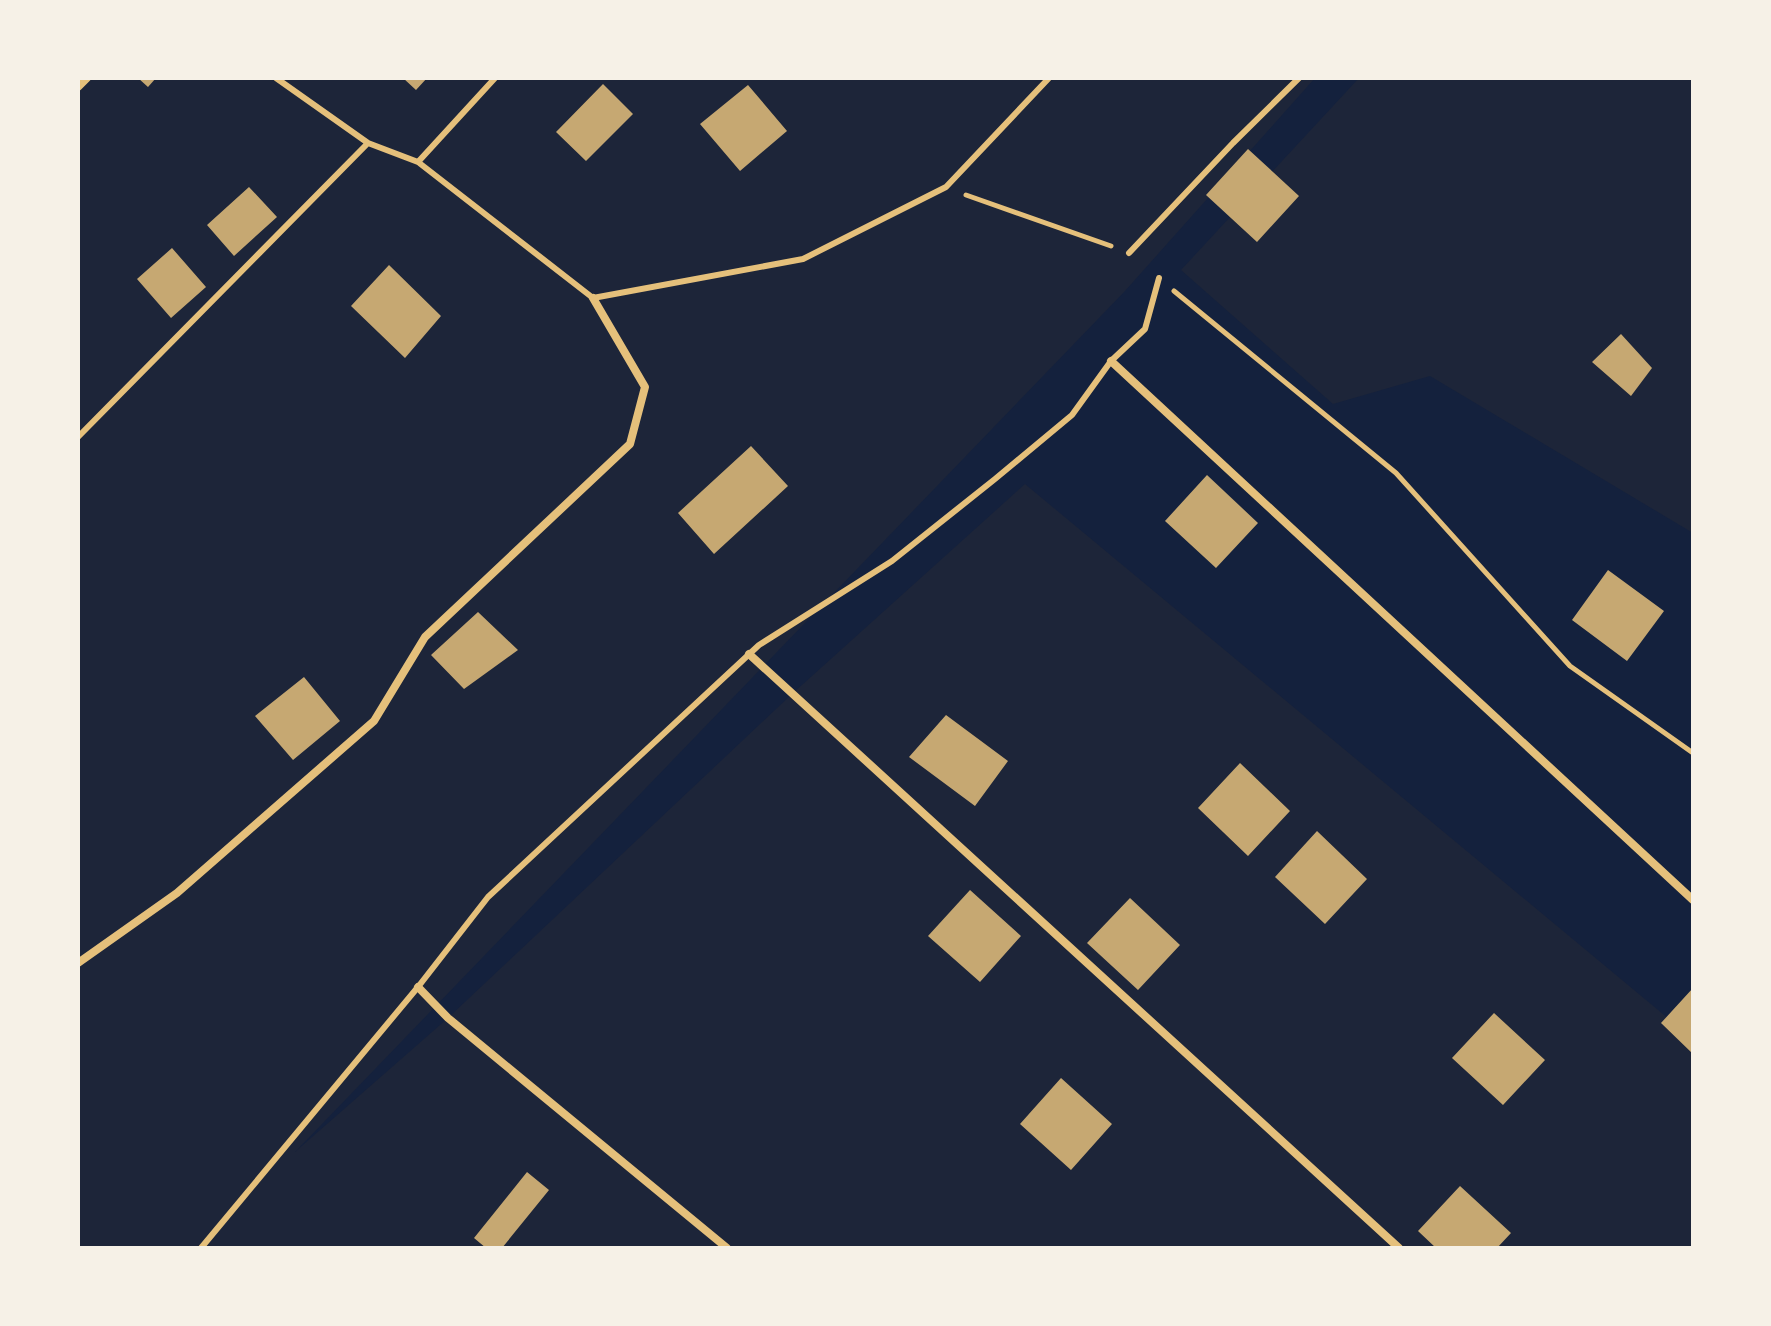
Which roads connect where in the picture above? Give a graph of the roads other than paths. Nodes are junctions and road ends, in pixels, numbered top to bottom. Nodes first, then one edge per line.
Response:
1 (87, 78) edge
2 (276, 78) edge
3 (495, 78) edge
4 (1049, 78) edge
5 (1299, 78) edge
6 (78, 87) edge
7 (368, 143) junction
8 (418, 162) junction
9 (1129, 253) road end
10 (1159, 278) road end
11 (593, 298) junction
12 (1111, 361) junction
13 (78, 437) edge
14 (749, 654) junction
15 (1693, 900) edge
16 (78, 963) edge
17 (418, 987) junction
18 (201, 1248) edge
19 (727, 1248) edge
20 (1399, 1248) edge

1 - 6 street
2 - 7 lane
3 - 8 lane
4 - 11 lane
5 - 9 lane
7 - 8 lane
7 - 13 lane
8 - 11 lane
10 - 12 lane
11 - 16 street
12 - 14 lane
12 - 15 street
14 - 17 lane
14 - 20 street
17 - 18 lane
17 - 19 street

